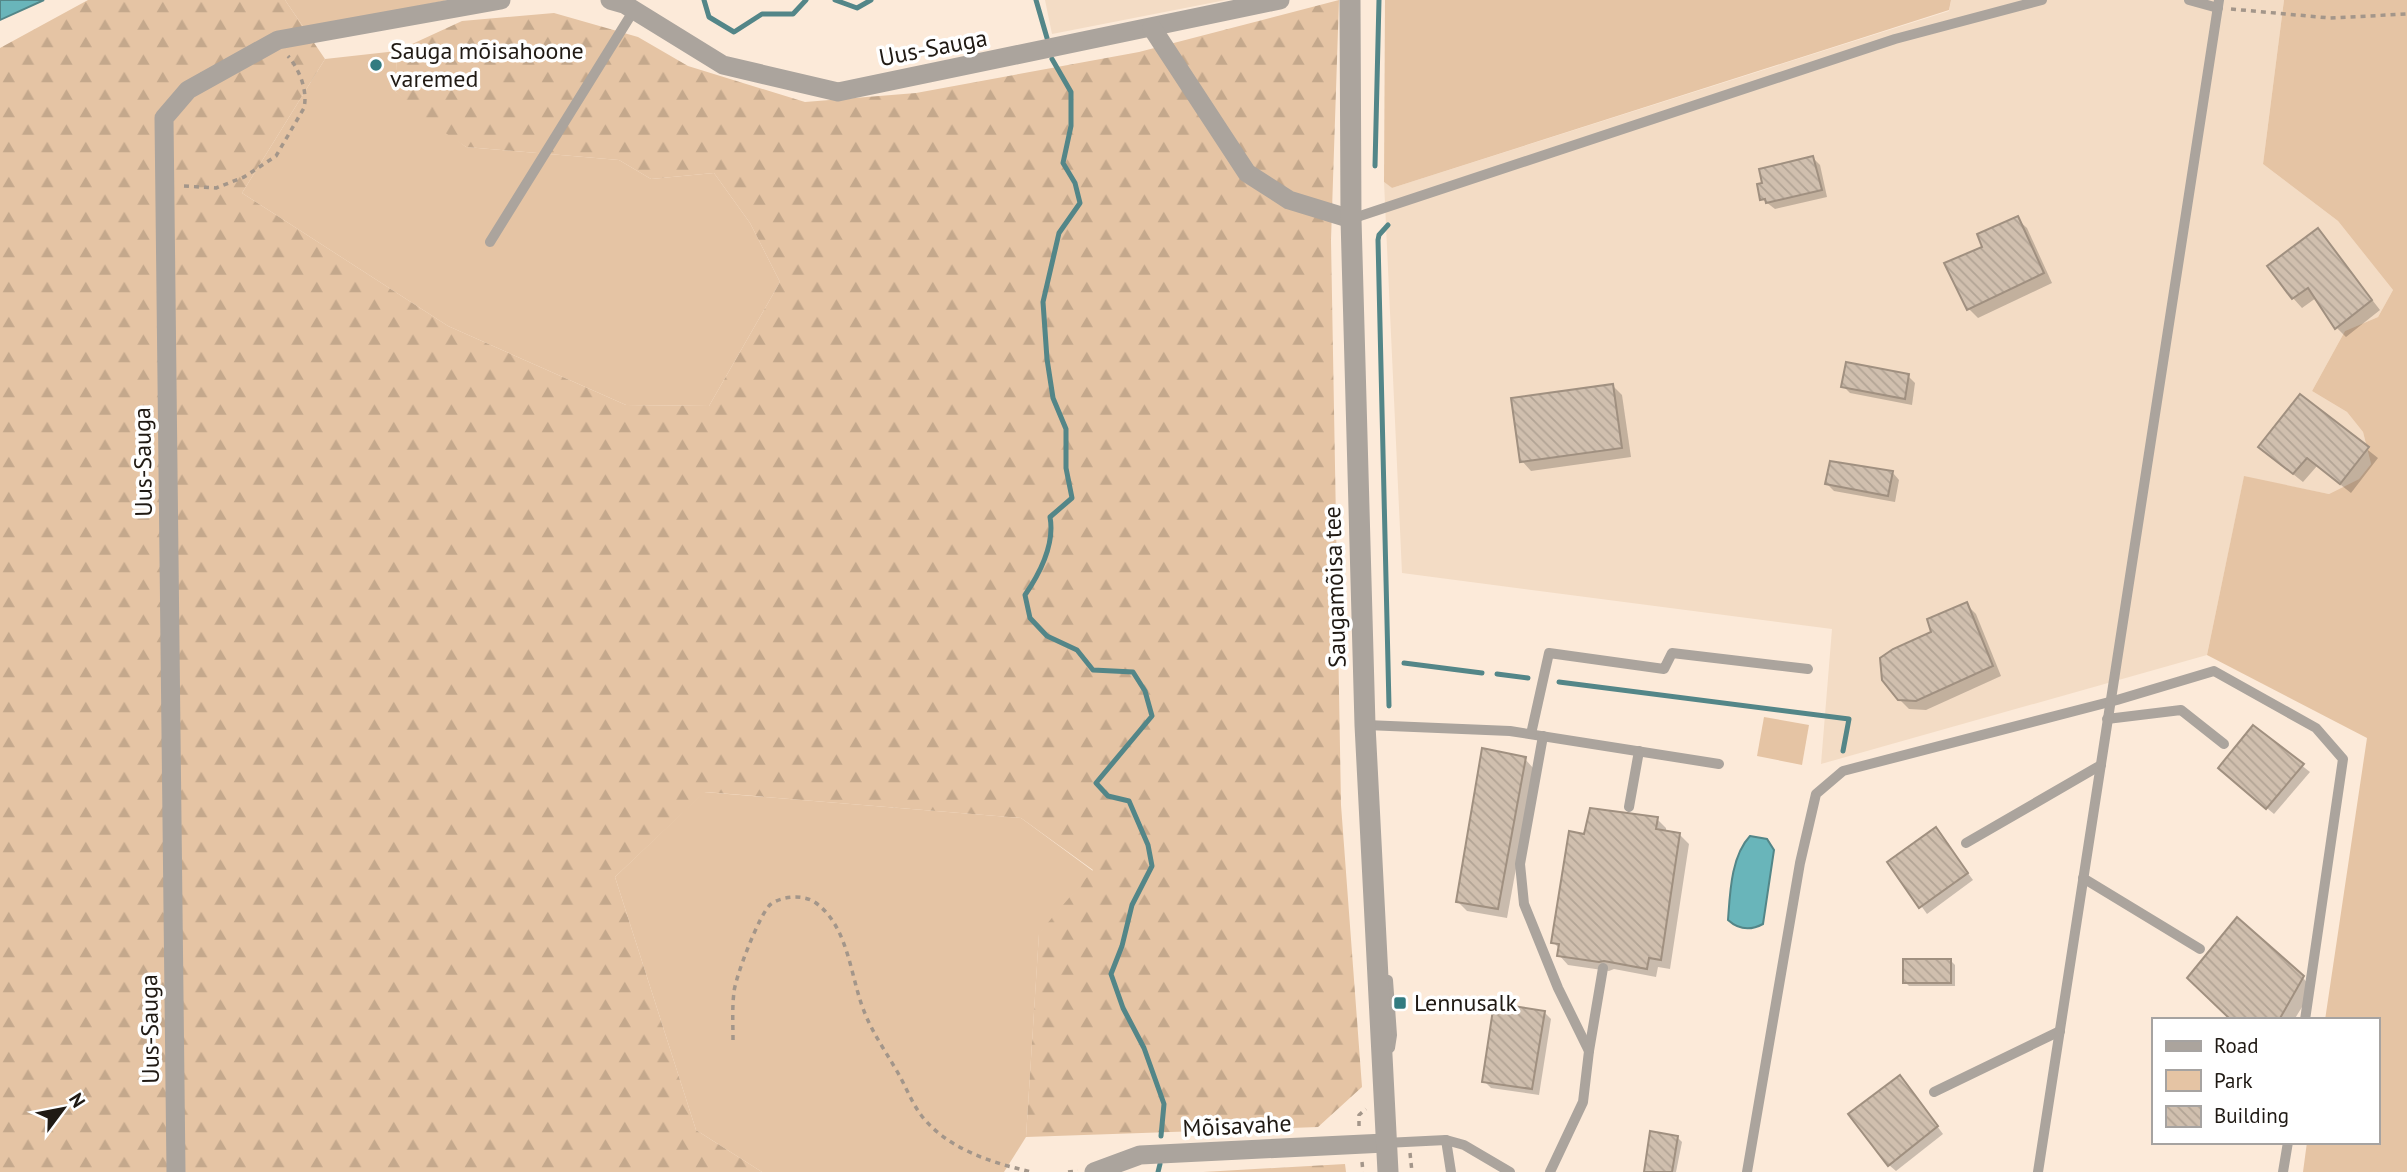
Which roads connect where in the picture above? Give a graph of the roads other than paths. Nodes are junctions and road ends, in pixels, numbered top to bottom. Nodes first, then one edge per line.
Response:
1 (501, 0) edge
2 (610, 0) edge
3 (1280, 0) edge
4 (1350, 0) edge
5 (2042, 0) edge
6 (2189, 0) edge
7 (2219, 4) edge
8 (634, 10) junction
9 (1153, 28) junction
10 (1351, 219) junction
11 (490, 242) dead end
12 (1808, 669) dead end
13 (2110, 702) junction
14 (2107, 719) junction
15 (1365, 725) junction
16 (1531, 734) junction
17 (1543, 736) junction
18 (2224, 744) dead end
19 (1639, 751) junction
20 (1719, 764) dead end
21 (2101, 765) junction
22 (1629, 807) dead end
23 (1966, 844) dead end
24 (2083, 878) junction
25 (2200, 949) dead end
26 (1603, 968) dead end
27 (2305, 1018) edge
28 (2060, 1031) junction
29 (1589, 1051) junction
30 (1934, 1092) dead end
31 (1446, 1140) junction
32 (1385, 1143) junction
33 (2288, 1144) edge
34 (176, 1172) edge
35 (1094, 1172) edge
36 (1388, 1172) edge
37 (1451, 1172) edge
38 (1510, 1172) edge
39 (1550, 1172) edge
40 (1747, 1172) edge
41 (2038, 1172) edge
42 (2283, 1172) edge

1 - 34 street, Uus-Sauga
2 - 8 street, Uus-Sauga
3 - 9 street, Uus-Sauga
4 - 10 street, Saugamõisa tee
5 - 10 lane
6 - 7 lane
7 - 13 lane
8 - 9 street, Uus-Sauga
8 - 11 lane
9 - 10 street
10 - 15 street, Saugamõisa tee
12 - 16 lane
13 - 14 lane
13 - 27 lane
13 - 40 lane
14 - 18 lane
14 - 21 lane
15 - 16 lane
15 - 32 street, Saugamõisa tee
16 - 17 lane
17 - 19 lane
17 - 29 lane
19 - 20 lane
19 - 22 lane
21 - 23 lane
21 - 24 lane
24 - 25 lane
24 - 28 lane
26 - 29 lane
28 - 30 lane
28 - 41 lane
29 - 39 lane
31 - 32 lane
31 - 37 lane
31 - 38 lane
32 - 35 street, Mõisavahe
32 - 36 street, Saugamõisa tee
33 - 42 lane

